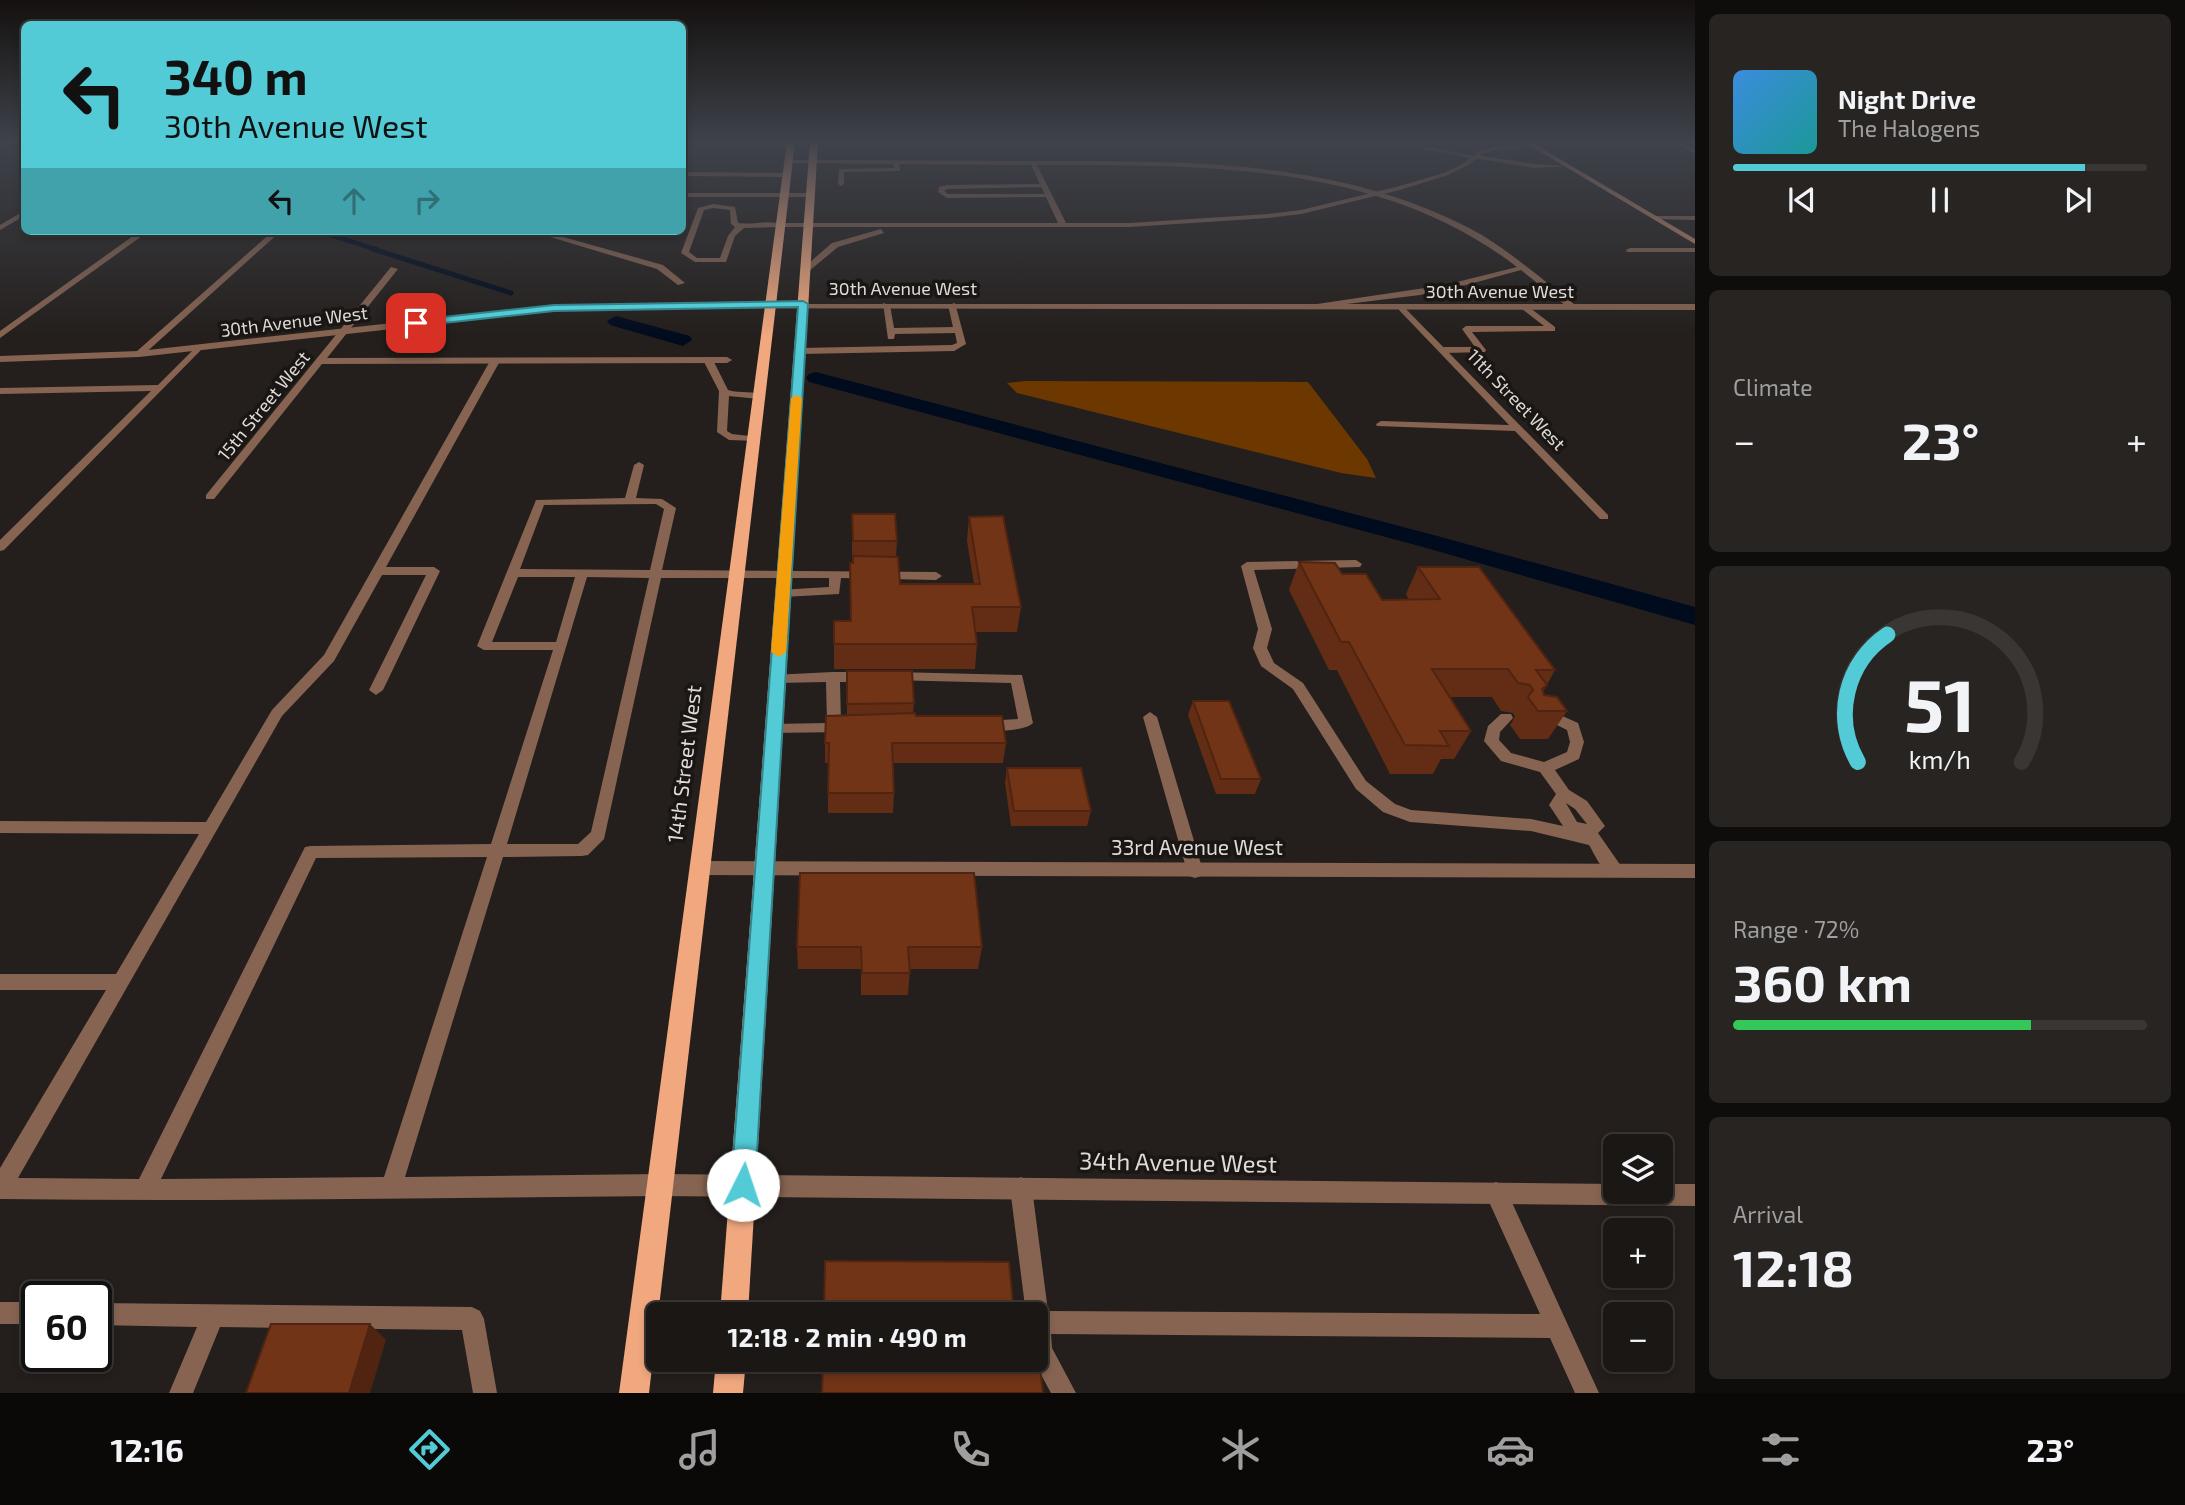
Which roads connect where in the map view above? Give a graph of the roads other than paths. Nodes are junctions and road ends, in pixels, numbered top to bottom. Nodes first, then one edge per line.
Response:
1 (707, 207) edge
2 (723, 207) edge
3 (783, 207) edge
4 (810, 207) edge
5 (1054, 207) edge
6 (1322, 207) edge
7 (1416, 207) edge
8 (1636, 207) edge
9 (21, 216) edge
10 (1655, 218) junction
11 (1695, 218) edge
12 (781, 225) junction
13 (808, 225) junction
14 (920, 225) junction
15 (1063, 225) junction
16 (740, 227) junction
17 (0, 228) edge
18 (139, 235) edge
19 (273, 235) edge
20 (548, 235) edge
21 (591, 235) edge
22 (1695, 242) edge
23 (582, 245) junction
24 (1630, 250) dead end
25 (1674, 250) junction
26 (1695, 250) edge
27 (1694, 262) edge
28 (1521, 268) junction
29 (394, 269) dead end
30 (806, 269) junction
31 (681, 283) dead end
32 (771, 304) junction
33 (803, 304) junction
34 (886, 305) junction
35 (952, 305) junction
36 (1402, 307) junction
37 (1525, 307) junction
38 (1573, 307) junction
39 (1695, 307) edge
40 (1305, 308) junction
41 (959, 330) junction
42 (343, 331) junction
43 (891, 331) junction
44 (0, 335) edge
45 (197, 349) junction
46 (891, 349) junction
47 (1444, 350) junction
48 (800, 351) junction
49 (139, 354) junction
50 (0, 359) edge
51 (321, 360) junction
52 (495, 360) junction
53 (708, 360) junction
54 (727, 360) dead end
55 (161, 387) junction
56 (0, 391) edge
57 (724, 392) junction
58 (759, 396) junction
59 (1381, 424) dead end
60 (1519, 428) junction
61 (754, 439) junction
62 (639, 465) dead end
63 (210, 497) dead end
64 (630, 501) junction
65 (1604, 517) dead end
66 (0, 547) edge
67 (1356, 564) dead end
68 (378, 571) junction
69 (513, 573) junction
70 (582, 574) junction
71 (655, 575) junction
72 (737, 576) junction
73 (936, 576) dead end
74 (783, 584) junction
75 (561, 646) junction
76 (833, 677) junction
77 (777, 678) junction
78 (376, 690) dead end
79 (1150, 717) dead end
80 (1506, 718) dead end
81 (1534, 718) edge
82 (971, 726) edge
83 (862, 727) edge
84 (834, 728) junction
85 (773, 729) junction
86 (1545, 768) junction
87 (0, 827) edge
88 (211, 828) junction
89 (1591, 836) junction
90 (496, 850) junction
91 (700, 868) junction
92 (763, 870) junction
93 (1195, 871) junction
94 (1615, 871) junction
95 (1695, 871) edge
96 (0, 982) edge
97 (122, 982) junction
98 (660, 1185) junction
99 (743, 1185) junction
100 (0, 1188) edge
101 (391, 1188) junction
102 (1021, 1188) junction
103 (145, 1190) junction
104 (1496, 1193) junction
105 (1695, 1195) edge
106 (735, 1302) edge
107 (1035, 1302) edge
108 (0, 1313) edge
109 (21, 1313) edge
110 (112, 1314) edge
111 (213, 1315) junction
112 (1048, 1322) edge
113 (1557, 1326) junction
114 (1048, 1364) edge
115 (730, 1372) edge
116 (181, 1393) edge
117 (485, 1393) edge
118 (634, 1393) edge
119 (728, 1393) edge
120 (1065, 1393) edge
121 (1587, 1393) edge

1 - 16 street
2 - 16 street
3 - 12 main road, 14th Street West
4 - 13 main road
5 - 15 street
6 - 15 street
7 - 28 street
8 - 10 main road
9 - 17 street
10 - 11 street
10 - 22 main road
12 - 13 street
12 - 16 street
12 - 32 main road, 14th Street West
13 - 14 street
13 - 30 main road
14 - 15 street
14 - 30 street
18 - 44 street
19 - 49 street
20 - 23 street
21 - 23 street
23 - 31 street
24 - 25 street
25 - 26 street
25 - 27 street
28 - 38 street
28 - 40 street, 30th Avenue West
29 - 42 street, 15th Street West
30 - 33 main road
32 - 33 street, 30th Avenue West
32 - 42 street, 30th Avenue West
32 - 58 main road, 14th Street West
33 - 34 street, 30th Avenue West
33 - 48 main road
34 - 35 street, 30th Avenue West
34 - 43 street
35 - 40 street, 30th Avenue West
35 - 41 street
36 - 37 street, 30th Avenue West
36 - 40 street, 30th Avenue West
36 - 47 street, 11th Street West
37 - 38 street, 30th Avenue West
37 - 47 street
38 - 39 street, 30th Avenue West
41 - 43 street
41 - 46 street
42 - 45 street, 30th Avenue West
42 - 51 street, 15th Street West
43 - 46 street
45 - 49 street, 30th Avenue West
45 - 55 street
46 - 48 street
47 - 60 street, 11th Street West
48 - 74 main road
49 - 50 street, 30th Avenue West
51 - 52 street, 30th Avenue West
51 - 63 street, 15th Street West
52 - 53 street, 30th Avenue West
52 - 68 street
53 - 54 street, 30th Avenue West
53 - 57 street
55 - 56 street
55 - 66 street
57 - 58 street
57 - 61 street
58 - 61 main road, 14th Street West
59 - 60 street
60 - 65 street, 11th Street West
61 - 72 main road, 14th Street West
62 - 64 street
64 - 69 street
64 - 71 street
67 - 89 street
68 - 78 street
68 - 88 street
69 - 70 street
69 - 75 street
70 - 71 street
70 - 75 street
71 - 72 street
71 - 90 street
72 - 74 street
72 - 91 main road, 14th Street West
73 - 74 street
74 - 77 main road
75 - 90 street
76 - 77 street
76 - 82 street
76 - 84 street
77 - 85 main road
79 - 93 street
80 - 86 street
81 - 86 street
83 - 84 street
84 - 85 street
85 - 92 main road
86 - 89 street
87 - 88 street
88 - 97 street
89 - 94 street
90 - 101 street
90 - 103 street
91 - 92 street, 33rd Avenue West
91 - 98 main road, 14th Street West
92 - 93 street, 33rd Avenue West
92 - 99 main road
93 - 94 street, 33rd Avenue West
94 - 95 street, 33rd Avenue West
96 - 97 street
97 - 100 street
98 - 99 street, 34th Avenue West
98 - 101 street, 34th Avenue West
98 - 118 main road, 14th Street West
99 - 102 street, 34th Avenue West
99 - 106 main road
100 - 103 street, 34th Avenue West
101 - 103 street, 34th Avenue West
102 - 104 street, 34th Avenue West
102 - 107 street
104 - 105 street, 34th Avenue West
104 - 113 street
108 - 109 street
110 - 111 street
111 - 116 street
111 - 117 street
112 - 113 street
113 - 121 street
114 - 120 street
115 - 119 main road

